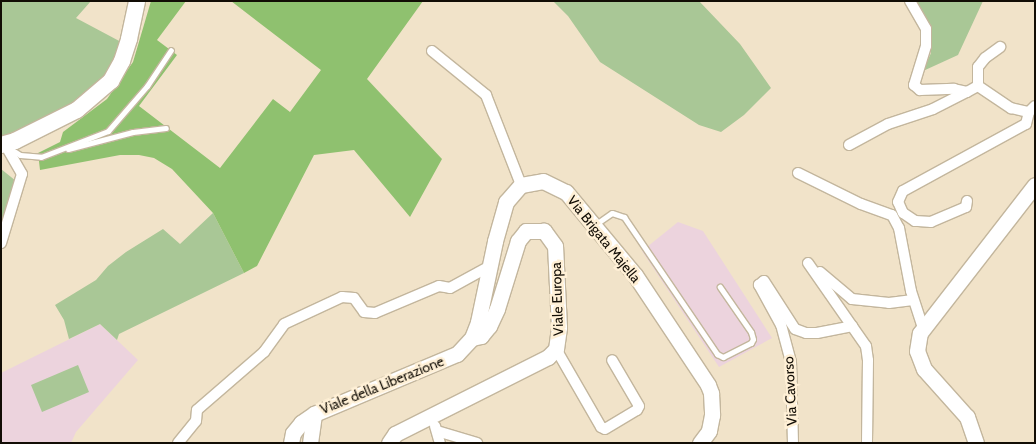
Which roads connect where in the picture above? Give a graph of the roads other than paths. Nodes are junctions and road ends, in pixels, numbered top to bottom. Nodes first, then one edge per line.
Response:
1 (137, 1) edge
2 (910, 1) edge
3 (1000, 47) dead end
4 (172, 50) dead end
5 (432, 51) dead end
6 (978, 86) junction
7 (967, 92) junction
8 (1032, 109) edge
9 (166, 128) dead end
10 (3, 145) edge
11 (849, 145) dead end
12 (42, 157) junction
13 (798, 173) dead end
14 (521, 185) junction
15 (1035, 185) edge
16 (967, 201) dead end
17 (594, 226) junction
18 (1, 243) edge
19 (490, 266) junction
20 (720, 288) dead end
21 (913, 300) junction
22 (852, 326) junction
23 (923, 328) junction
24 (472, 338) junction
25 (556, 349) junction
26 (612, 360) dead end
27 (314, 414) junction
28 (432, 415) junction
29 (436, 431) junction
30 (178, 443) edge
31 (291, 443) edge
32 (310, 443) edge
33 (389, 443) edge
34 (440, 443) edge
35 (477, 443) edge
36 (700, 443) edge
37 (793, 443) edge
38 (867, 443) edge
39 (976, 443) edge

1 - 10 main road
2 - 7 street
3 - 6 street
4 - 12 lane
5 - 14 street
6 - 7 street
6 - 8 street
7 - 11 street
8 - 16 street
9 - 12 lane
10 - 12 lane
10 - 18 street
13 - 21 street
14 - 17 street, Via Brigata Majella
14 - 19 street
15 - 23 street
17 - 20 lane
17 - 36 street, Via Brigata Majella
19 - 24 street
19 - 30 street
21 - 22 street
21 - 23 street
22 - 37 street, Via Cavorso
22 - 38 street
23 - 39 street
24 - 25 street, Viale Europa
24 - 27 street, Viale della Liberazione
25 - 26 street
25 - 28 street, Viale Europa
27 - 31 street
27 - 32 street, Viale della Liberazione
28 - 29 street
28 - 33 street, Viale Europa
29 - 34 street
29 - 35 street

